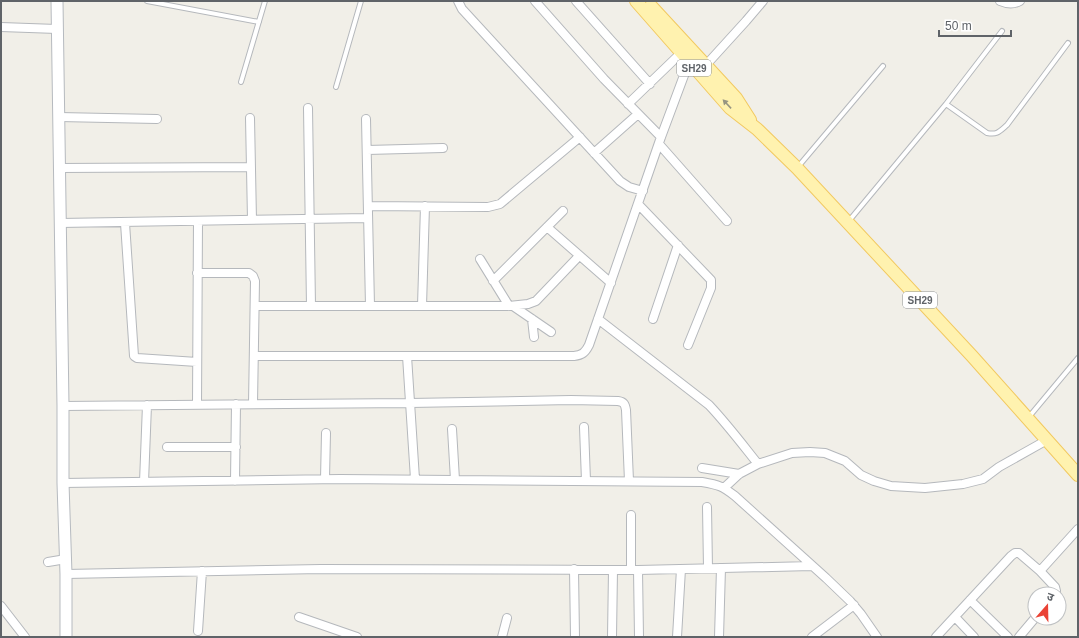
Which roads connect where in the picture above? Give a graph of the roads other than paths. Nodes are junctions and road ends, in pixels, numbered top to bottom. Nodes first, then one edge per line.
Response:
1 (57, 1) edge
2 (147, 1) edge
3 (265, 1) edge
4 (361, 1) edge
5 (458, 1) edge
6 (535, 1) edge
7 (576, 1) edge
8 (636, 1) edge
9 (647, 1) edge
10 (763, 1) edge
11 (1000, 1) edge
12 (1020, 1) edge
13 (259, 22) junction
14 (1, 27) edge
15 (57, 29) junction
16 (1002, 32) dead end
17 (1068, 43) dead end
18 (685, 57) junction
19 (706, 66) junction
20 (883, 66) dead end
21 (241, 82) dead end
22 (650, 84) junction
23 (336, 87) dead end
24 (628, 104) junction
25 (946, 104) junction
26 (308, 108) dead end
27 (638, 114) junction
28 (59, 117) junction
29 (250, 118) dead end
30 (157, 119) dead end
31 (366, 119) dead end
32 (757, 129) junction
33 (580, 137) junction
34 (660, 141) junction
35 (443, 148) dead end
36 (367, 150) junction
37 (594, 153) junction
38 (250, 167) junction
39 (59, 168) junction
40 (797, 168) junction
41 (643, 191) junction
42 (638, 204) junction
43 (368, 206) junction
44 (424, 206) junction
45 (563, 211) dead end
46 (368, 218) junction
47 (310, 219) junction
48 (252, 220) junction
49 (198, 221) junction
50 (727, 221) dead end
51 (848, 222) junction
52 (60, 223) junction
53 (125, 223) junction
54 (547, 227) junction
55 (678, 245) junction
56 (579, 256) junction
57 (480, 259) dead end
58 (198, 273) junction
59 (493, 281) junction
60 (611, 283) junction
61 (255, 306) junction
62 (311, 306) junction
63 (370, 306) junction
64 (422, 306) junction
65 (511, 306) junction
66 (532, 319) junction
67 (598, 319) junction
68 (653, 319) dead end
69 (551, 332) dead end
70 (534, 337) dead end
71 (688, 345) dead end
72 (254, 356) junction
73 (407, 356) junction
74 (1078, 358) edge
75 (197, 362) junction
76 (410, 403) junction
77 (197, 404) junction
78 (236, 404) junction
79 (253, 404) junction
80 (147, 405) junction
81 (63, 406) junction
82 (1027, 418) junction
83 (584, 427) dead end
84 (452, 429) dead end
85 (326, 433) dead end
86 (1047, 440) junction
87 (167, 447) dead end
88 (236, 447) junction
89 (758, 464) junction
90 (702, 468) dead end
91 (739, 474) junction
92 (1078, 475) edge
93 (325, 479) junction
94 (415, 479) junction
95 (455, 480) junction
96 (236, 481) junction
97 (586, 481) junction
98 (629, 481) junction
99 (144, 482) junction
100 (62, 483) junction
101 (724, 488) junction
102 (707, 507) dead end
103 (631, 515) dead end
104 (1078, 529) edge
105 (66, 559) junction
106 (48, 562) dead end
107 (812, 566) junction
108 (708, 568) junction
109 (721, 568) junction
110 (681, 569) junction
111 (574, 570) junction
112 (614, 570) junction
113 (634, 570) junction
114 (202, 571) junction
115 (1040, 571) junction
116 (66, 574) junction
117 (1054, 586) edge
118 (970, 600) junction
119 (854, 606) junction
120 (2, 609) edge
121 (299, 617) dead end
122 (955, 617) junction
123 (507, 618) dead end
124 (1028, 626) edge
125 (198, 631) dead end
126 (26, 637) edge
127 (66, 637) edge
128 (357, 637) edge
129 (502, 637) edge
130 (575, 637) edge
131 (612, 637) edge
132 (639, 637) edge
133 (677, 637) edge
134 (719, 637) edge
135 (812, 637) edge
136 (876, 637) edge
137 (936, 637) edge
138 (974, 637) edge
139 (1008, 637) edge
140 (1019, 637) edge

1 - 15 main road
2 - 13 lane
3 - 13 lane
4 - 23 lane
5 - 33 street
6 - 24 street
7 - 22 street
8 - 18 main road, SH29
9 - 19 main road, SH29
10 - 19 street
11 - 12 street
13 - 21 lane
14 - 15 street
15 - 28 main road
16 - 25 lane
17 - 25 lane
18 - 22 street
32 -> 18 main road, SH29
18 - 34 street
19 - 32 main road, SH29
20 - 40 lane
22 - 24 street
24 - 27 street
25 - 51 lane
26 - 47 street
27 - 34 street
27 - 37 street
28 - 30 street
28 - 39 main road
29 - 38 street
31 - 36 street
32 - 40 main road, SH29
33 - 37 street
33 - 44 street
34 - 41 street
34 - 50 street
35 - 36 street
36 - 43 street
37 - 41 street
38 - 39 street
38 - 48 street
39 - 52 main road
40 - 51 main road, SH29
41 - 42 street
42 - 55 street
42 - 60 street
43 - 44 street
43 - 46 street
44 - 64 street
45 - 54 street
46 - 47 street
46 - 63 street
47 - 48 street
47 - 62 street
48 - 49 street
49 - 53 street
49 - 58 street
51 - 82 main road, SH29
52 - 53 street
52 - 81 main road
53 - 75 street
54 - 56 street
54 - 59 street
55 - 68 street
55 - 71 street
56 - 60 street
56 - 65 street
57 - 59 street
58 - 61 street
58 - 75 street
59 - 65 street
60 - 67 street
61 - 62 street
61 - 72 street
62 - 63 street
63 - 64 street
64 - 65 street
65 - 66 street
66 - 69 street
66 - 70 street
67 - 73 street
67 - 89 street
72 - 73 street
72 - 79 street
73 - 76 street
74 - 82 lane
75 - 77 street
76 - 79 street
76 - 94 street
76 - 98 street
77 - 78 street
77 - 80 street
78 - 79 street
78 - 88 street
80 - 81 street
80 - 99 street
81 - 100 main road
82 - 86 main road, SH29
83 - 97 street
84 - 95 street
85 - 93 street
86 - 89 street
86 - 92 main road, SH29
87 - 88 street
88 - 96 street
89 - 91 street
90 - 91 street
91 - 101 street
93 - 94 street
93 - 96 street
94 - 95 street
95 - 97 street
96 - 99 street
97 - 98 street
98 - 101 street
99 - 100 street
100 - 105 main road
101 - 107 street
102 - 108 street
103 - 113 street
104 - 115 street
105 - 106 street
105 - 116 main road
107 - 109 street
107 - 119 street
108 - 109 street
108 - 110 street
109 - 134 street
110 - 113 street
110 - 133 street
111 - 112 street
111 - 114 street
111 - 130 street
112 - 113 street
112 - 131 street
113 - 132 street
114 - 116 street
114 - 125 street
115 - 117 street
115 - 118 street
116 - 127 main road
118 - 122 street
118 - 139 street
119 - 135 street
119 - 136 street
120 - 126 street
121 - 128 street
122 - 137 street
122 - 138 street
123 - 129 street
124 - 140 street

